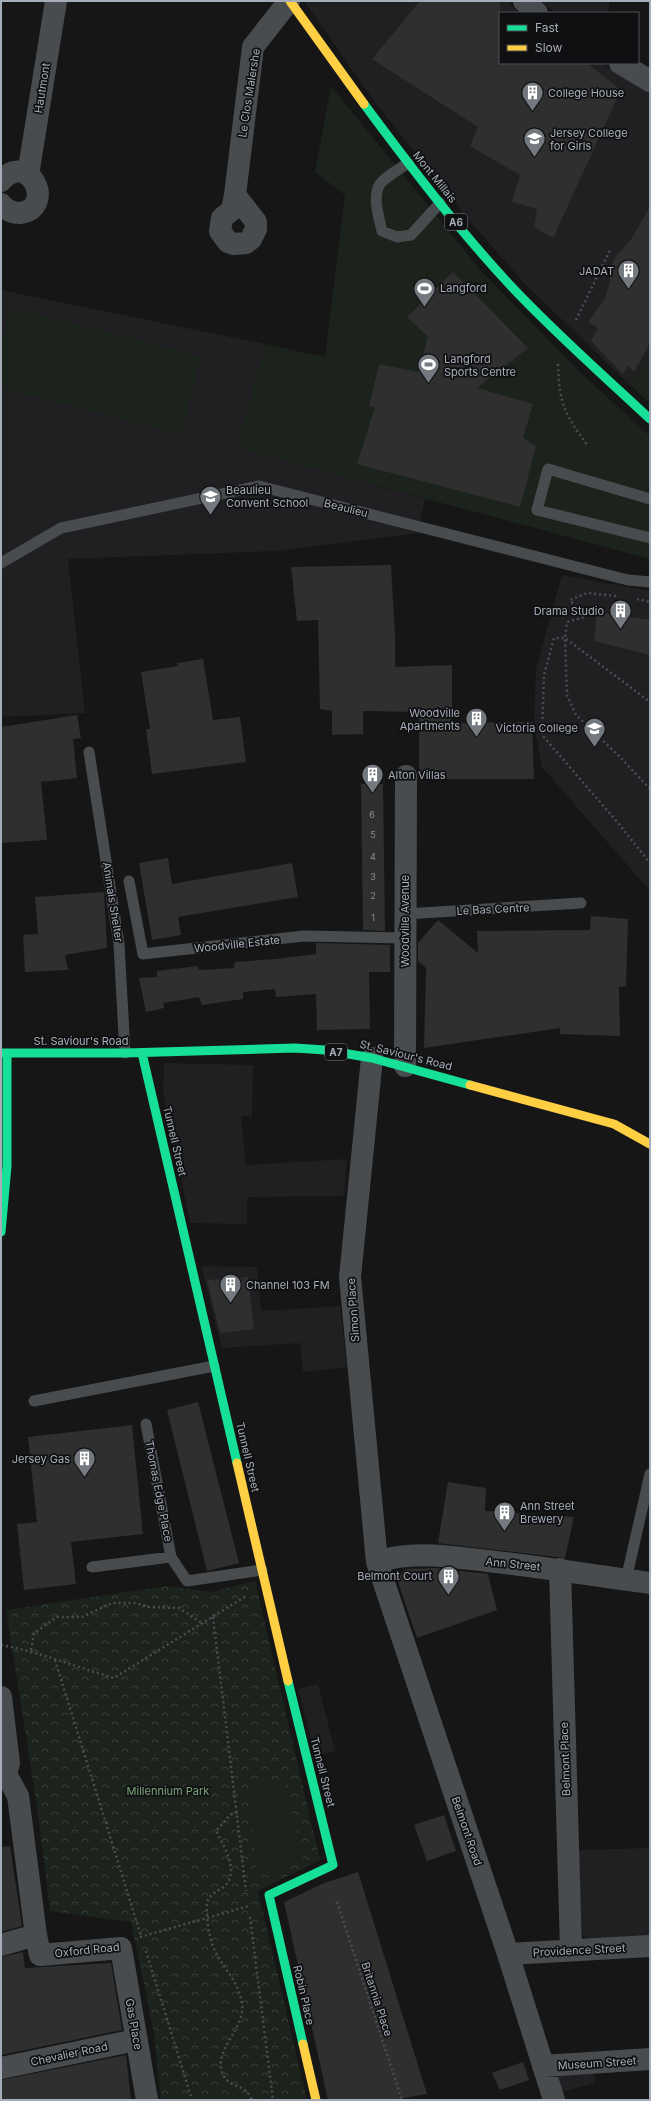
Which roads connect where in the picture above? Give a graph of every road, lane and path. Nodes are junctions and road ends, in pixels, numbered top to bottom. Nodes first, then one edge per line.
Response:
1 (56, 1) edge
2 (289, 1) edge
3 (524, 1) edge
4 (536, 12) edge
5 (622, 64) edge
6 (650, 81) edge
7 (408, 162) junction
8 (28, 175) junction
9 (1, 181) edge
10 (235, 195) dead end
11 (440, 202) junction
12 (1, 204) edge
13 (610, 250) dead end
14 (575, 323) dead end
15 (558, 363) dead end
16 (650, 419) edge
17 (588, 446) dead end
18 (650, 499) edge
19 (650, 538) edge
20 (1, 563) edge
21 (650, 582) edge
22 (621, 596) dead end
23 (635, 599) dead end
24 (650, 602) edge
25 (566, 638) junction
26 (650, 702) edge
27 (89, 752) dead end
28 (406, 776) dead end
29 (650, 789) edge
30 (650, 863) edge
31 (129, 881) dead end
32 (581, 904) dead end
33 (405, 914) junction
34 (405, 938) junction
35 (4, 1053) edge
36 (125, 1053) junction
37 (142, 1053) junction
38 (372, 1058) junction
39 (405, 1066) junction
40 (650, 1144) edge
41 (1, 1232) edge
42 (214, 1366) junction
43 (34, 1401) dead end
44 (146, 1424) dead end
45 (650, 1474) edge
46 (171, 1557) junction
47 (377, 1562) junction
48 (92, 1566) dead end
49 (560, 1569) junction
50 (262, 1570) junction
51 (626, 1580) junction
52 (650, 1583) edge
53 (249, 1594) dead end
54 (213, 1617) junction
55 (203, 1624) junction
56 (1, 1645) edge
57 (31, 1650) junction
58 (55, 1660) junction
59 (1, 1697) edge
60 (4, 1774) edge
61 (237, 1812) junction
62 (269, 1894) junction
63 (337, 1902) dead end
64 (248, 1906) junction
65 (209, 1919) junction
66 (36, 1935) junction
67 (141, 1937) junction
68 (1, 1945) edge
69 (650, 1946) edge
70 (121, 1948) junction
71 (570, 1949) junction
72 (508, 1954) junction
73 (136, 2040) junction
74 (650, 2059) edge
75 (543, 2066) junction
76 (1, 2068) edge
77 (146, 2100) edge
78 (192, 2100) edge
79 (252, 2100) edge
80 (273, 2100) edge
81 (316, 2100) edge
82 (402, 2100) edge
83 (554, 2100) edge

1 - 8 street, Hautmont
2 - 7 main road, Mont Millais / A6
2 - 10 street, Le Clos Malershe
3 - 4 street
5 - 6 street
7 - 11 main road, Mont Millais / A6
7 - 11 lane
8 - 9 street
8 - 12 street
11 - 16 main road, Mont Millais / A6
13 - 14 path
15 - 17 path
18 - 19 lane
20 - 21 lane, Beaulieu
22 - 25 path
23 - 24 path
25 - 26 path
25 - 29 path
25 - 30 path
27 - 36 lane, Animals Shelter
28 - 33 street, Woodville Avenue
31 - 34 lane, Woodville Estate
32 - 33 lane, Le Bas Centre
33 - 34 street, Woodville Avenue
34 - 39 street, Woodville Avenue
35 - 36 main road, St. Saviour's Road / A7
35 - 41 main road
36 - 37 main road, St. Saviour's Road / A7
37 - 38 main road, St. Saviour's Road / A7
37 - 42 main road, Tunnell Street
38 - 39 main road, St. Saviour's Road / A7
38 - 47 street, Simon Place
39 - 40 main road, St. Saviour's Road / A7
42 - 43 lane
42 - 50 main road, Tunnell Street
44 - 46 lane, Thomas Edge Place
45 - 51 lane
46 - 48 lane, Thomas Edge Place
46 - 50 lane, Thomas Edge Place
47 - 49 street, Ann Street
47 - 72 street, Belmont Road
49 - 51 street, Ann Street
49 - 71 street, Belmont Place
50 - 62 main road, Tunnell Street
51 - 52 street, Ann Street
53 - 54 path
54 - 55 path
54 - 61 path
55 - 57 path
55 - 58 path
56 - 57 path
57 - 58 path
58 - 67 path
59 - 60 street
60 - 66 street, Oxford Road
61 - 64 path
61 - 65 path
62 - 64 path, Oxford Road
62 - 81 main road, Robin Place
63 - 82 path, Britannia Place
64 - 65 path, Oxford Road
64 - 80 path
65 - 67 path, Oxford Road
65 - 79 path
66 - 68 street
66 - 70 street, Oxford Road
67 - 70 path, Oxford Road
67 - 78 path
69 - 71 street, Providence Street
70 - 73 street, Gas Place
71 - 72 street, Providence Street
72 - 75 street, Belmont Road
73 - 76 street, Chevalier Road
73 - 77 street, Gas Place
74 - 75 street, Museum Street
75 - 83 street, Belmont Road

